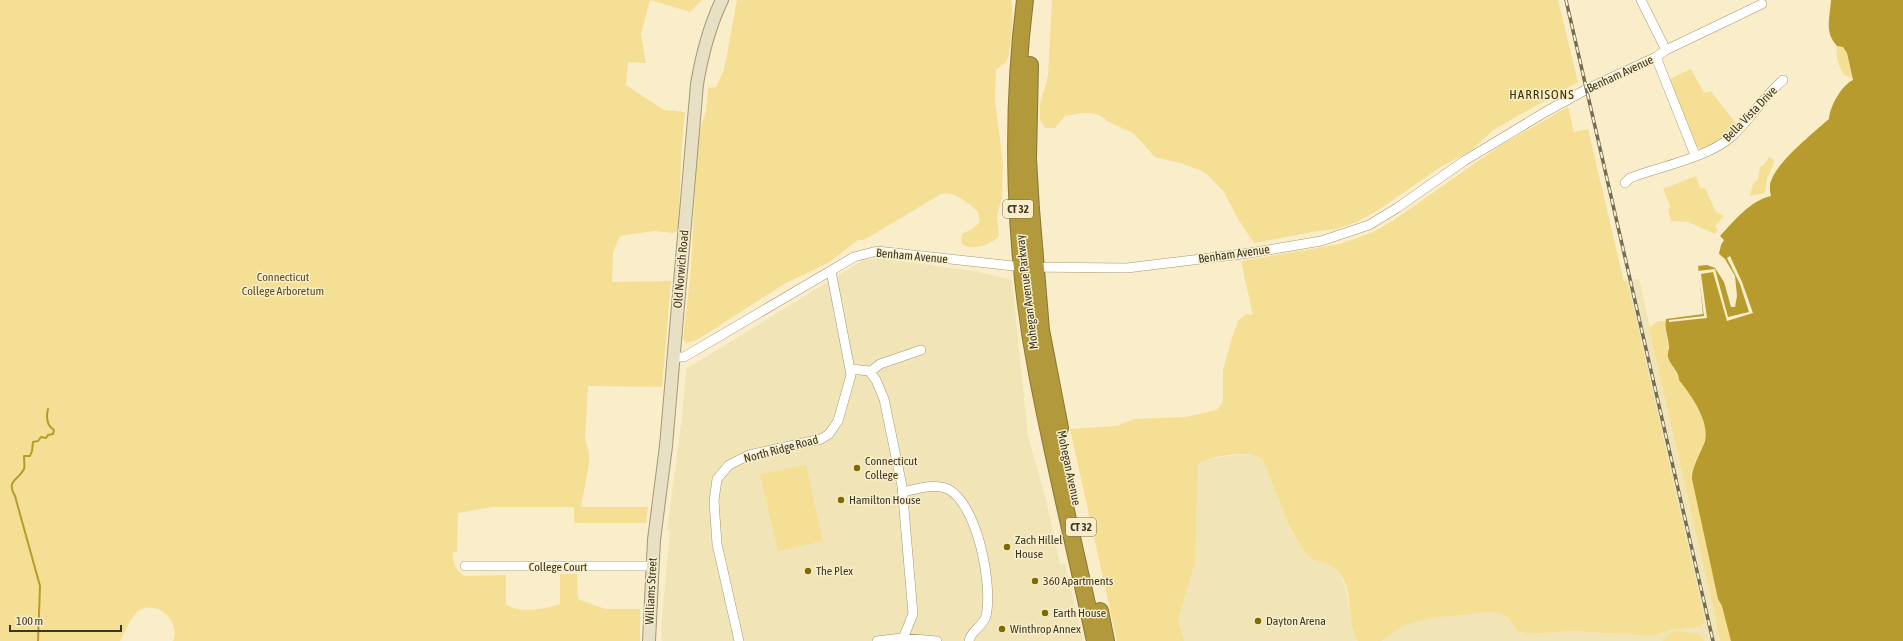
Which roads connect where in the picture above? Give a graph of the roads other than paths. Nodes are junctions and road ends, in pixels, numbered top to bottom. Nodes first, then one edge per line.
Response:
1 (722, 0) edge
2 (1025, 0) edge
3 (1035, 0) edge
4 (1641, 0) edge
5 (1762, 4) dead end
6 (1666, 50) junction
7 (1656, 57) junction
8 (1782, 80) dead end
9 (1695, 156) junction
10 (1625, 183) dead end
11 (1029, 267) junction
12 (831, 271) junction
13 (920, 350) dead end
14 (673, 357) junction
15 (851, 369) junction
16 (870, 372) junction
17 (1052, 414) junction
18 (903, 492) junction
19 (654, 540) joint
20 (465, 566) dead end
21 (652, 566) junction
22 (902, 640) edge
23 (649, 641) edge
24 (739, 641) edge
25 (877, 641) edge
26 (937, 641) edge
27 (969, 641) edge
28 (1095, 641) edge
29 (1106, 641) edge

1 - 14 street, Old Norwich Road
2 - 11 highway, Mohegan Avenue Parkway / CT 32
3 - 11 highway, Mohegan Avenue Parkway / CT 32
4 - 6 street
5 - 6 street, Benham Avenue
6 - 7 street, Benham Avenue
7 - 9 street
7 - 11 street, Benham Avenue
8 - 9 street, Bella Vista Drive
9 - 10 street, Bella Vista Drive
11 - 12 street, Benham Avenue
11 - 17 highway, Mohegan Avenue Parkway / CT 32
12 - 14 street, Benham Avenue
12 - 15 street, North Ridge Road
13 - 16 street
14 - 19 street, Old Norwich Road
15 - 16 street
15 - 24 street, North Ridge Road
16 - 18 street
17 - 28 highway, Mohegan Avenue / CT 32
17 - 29 highway, Mohegan Avenue / CT 32
18 - 22 street
18 - 27 street
19 - 21 street, Williams Street
20 - 21 street, College Court
21 - 23 street, Williams Street
22 - 25 street
22 - 26 street

